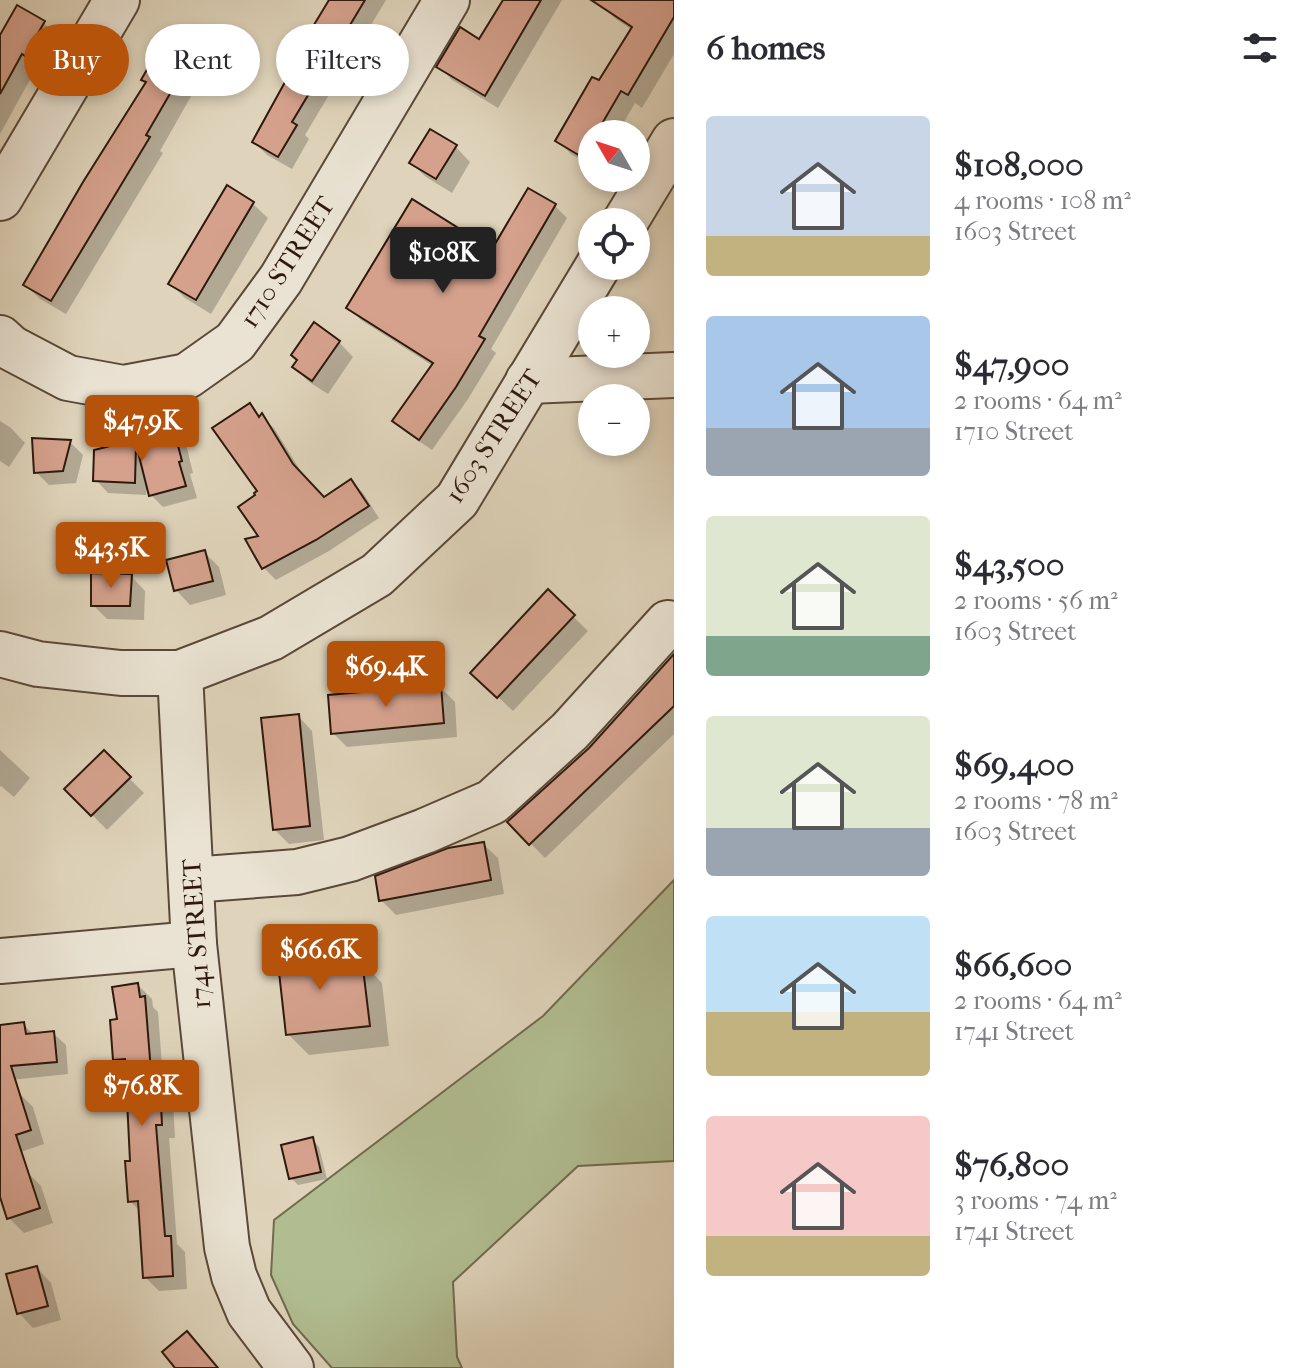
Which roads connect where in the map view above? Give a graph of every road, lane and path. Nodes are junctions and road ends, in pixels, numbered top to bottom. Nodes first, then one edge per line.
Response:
1 (117, 0) edge
2 (447, 0) edge
3 (674, 141) edge
4 (0, 198) edge
5 (633, 208) edge
6 (589, 280) edge
7 (0, 338) edge
8 (674, 375) edge
9 (528, 381) junction
10 (668, 623) dead end
11 (0, 654) edge
12 (180, 673) junction
13 (191, 880) junction
14 (194, 944) junction
15 (0, 961) edge
16 (291, 1368) edge

1 - 4 street
2 - 7 street, 1710 STREET
3 - 5 street
6 - 9 street, 1603 STREET
8 - 9 street
9 - 12 street, 1603 STREET
10 - 13 street
11 - 12 street, 1603 STREET
12 - 13 street, 1741 STREET
13 - 14 street, 1741 STREET
14 - 15 street
14 - 16 street, 1741 STREET

